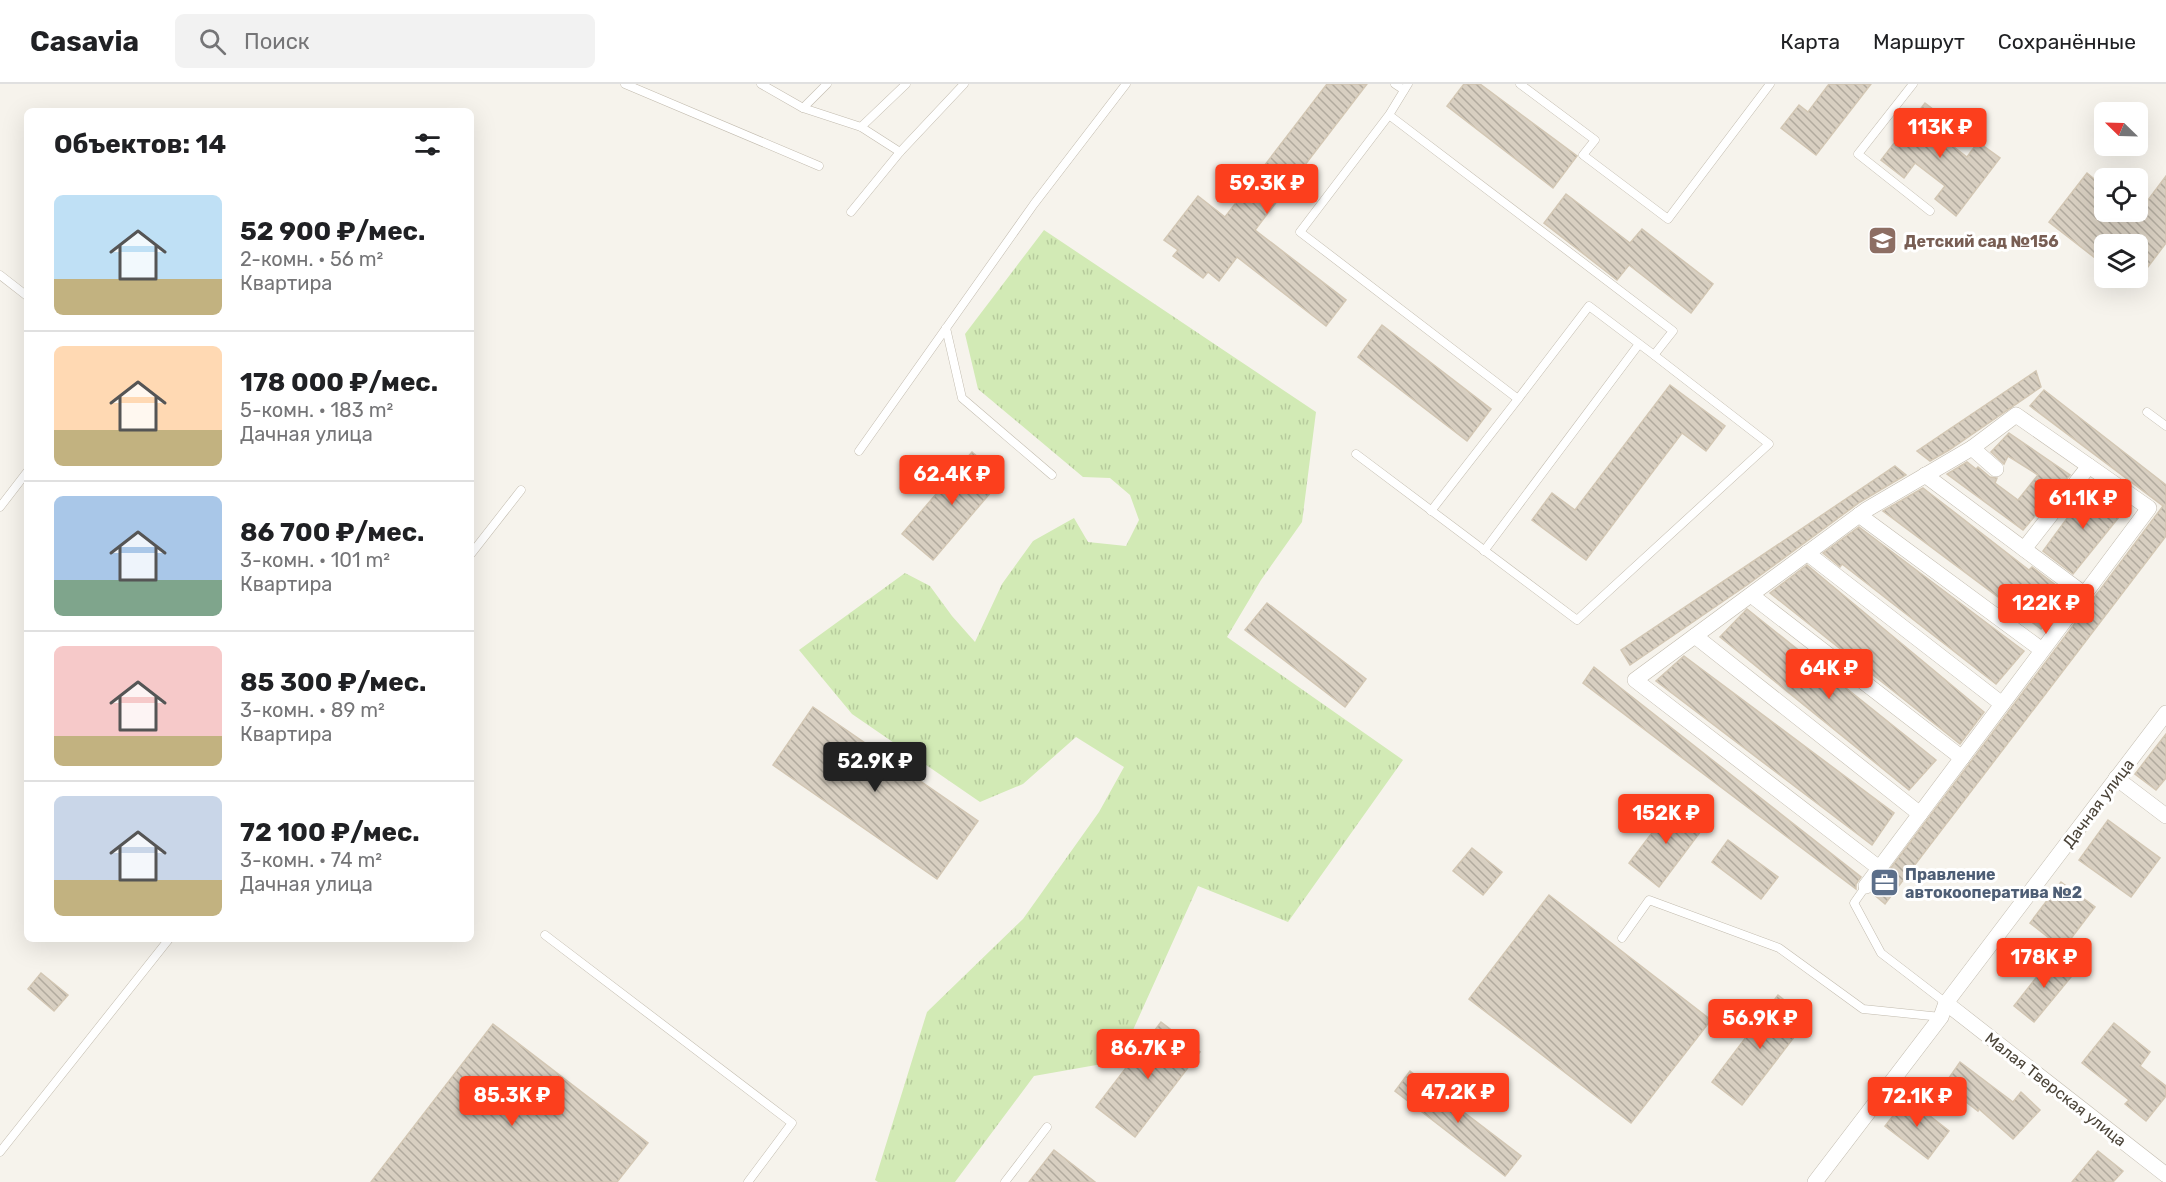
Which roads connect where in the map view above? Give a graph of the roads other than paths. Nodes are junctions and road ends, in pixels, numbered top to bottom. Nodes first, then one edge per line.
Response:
1 (625, 84) edge
2 (761, 84) edge
3 (827, 84) edge
4 (906, 84) edge
5 (964, 84) edge
6 (1126, 84) edge
7 (1395, 84) edge
8 (1520, 84) edge
9 (1770, 84) edge
10 (1913, 84) edge
11 (1406, 87) edge
12 (802, 108) junction
13 (1389, 115) junction
14 (861, 127) junction
15 (900, 152) junction
16 (819, 166) dead end
17 (1930, 211) dead end
18 (851, 212) dead end
19 (0, 275) edge
20 (24, 294) edge
21 (946, 328) junction
22 (1639, 344) junction
23 (1654, 355) junction
24 (1518, 399) junction
25 (2147, 412) dead end
26 (2166, 426) edge
27 (1972, 448) junction
28 (859, 451) dead end
29 (1356, 454) dead end
30 (2089, 466) junction
31 (1996, 469) dead end
32 (1052, 475) dead end
33 (1925, 475) junction
34 (24, 476) edge
35 (521, 490) dead end
36 (0, 507) edge
37 (1431, 511) junction
38 (1859, 515) junction
39 (2024, 549) junction
40 (474, 550) edge
41 (1484, 551) junction
42 (1807, 553) junction
43 (2084, 594) junction
44 (1751, 595) junction
45 (1695, 636) junction
46 (2042, 650) junction
47 (2002, 704) junction
48 (2166, 713) edge
49 (1962, 758) junction
50 (2116, 778) junction
51 (1920, 814) junction
52 (2166, 816) edge
53 (1879, 868) junction
54 (1866, 886) joint
55 (545, 935) dead end
56 (1622, 938) dead end
57 (167, 942) edge
58 (1944, 1010) junction
59 (1047, 1127) dead end
60 (0, 1152) edge
61 (2166, 1174) edge
62 (748, 1182) edge
63 (1005, 1182) edge
64 (1815, 1182) edge

1 - 16 lane
2 - 12 lane
3 - 12 lane
4 - 14 lane
5 - 15 lane
6 - 21 lane
7 - 11 lane
8 - 9 lane
10 - 17 lane
11 - 13 lane
12 - 14 lane
13 - 23 lane
13 - 24 lane
14 - 15 lane
15 - 18 lane
19 - 20 lane
21 - 28 lane
21 - 32 lane
22 - 23 lane
22 - 24 lane
22 - 41 lane
23 - 41 lane
24 - 37 lane
25 - 26 lane
27 - 30 street
27 - 31 street
27 - 33 street
29 - 37 lane
30 - 39 street
30 - 43 street
33 - 38 street
33 - 39 street
34 - 36 lane
35 - 40 lane
37 - 41 lane
38 - 42 street
38 - 46 street
39 - 43 street
42 - 44 street
42 - 47 street
43 - 46 street
44 - 45 street
44 - 49 street
45 - 51 street
45 - 53 street
46 - 47 street
47 - 49 street
48 - 50 street, Дачная улица
49 - 51 street
50 - 52 street
50 - 58 street, Дачная улица
51 - 53 street
53 - 54 street
54 - 58 lane
55 - 62 lane
56 - 58 lane
57 - 60 lane
58 - 61 street, Малая Тверская улица
58 - 64 street, Дачная улица
59 - 63 lane

